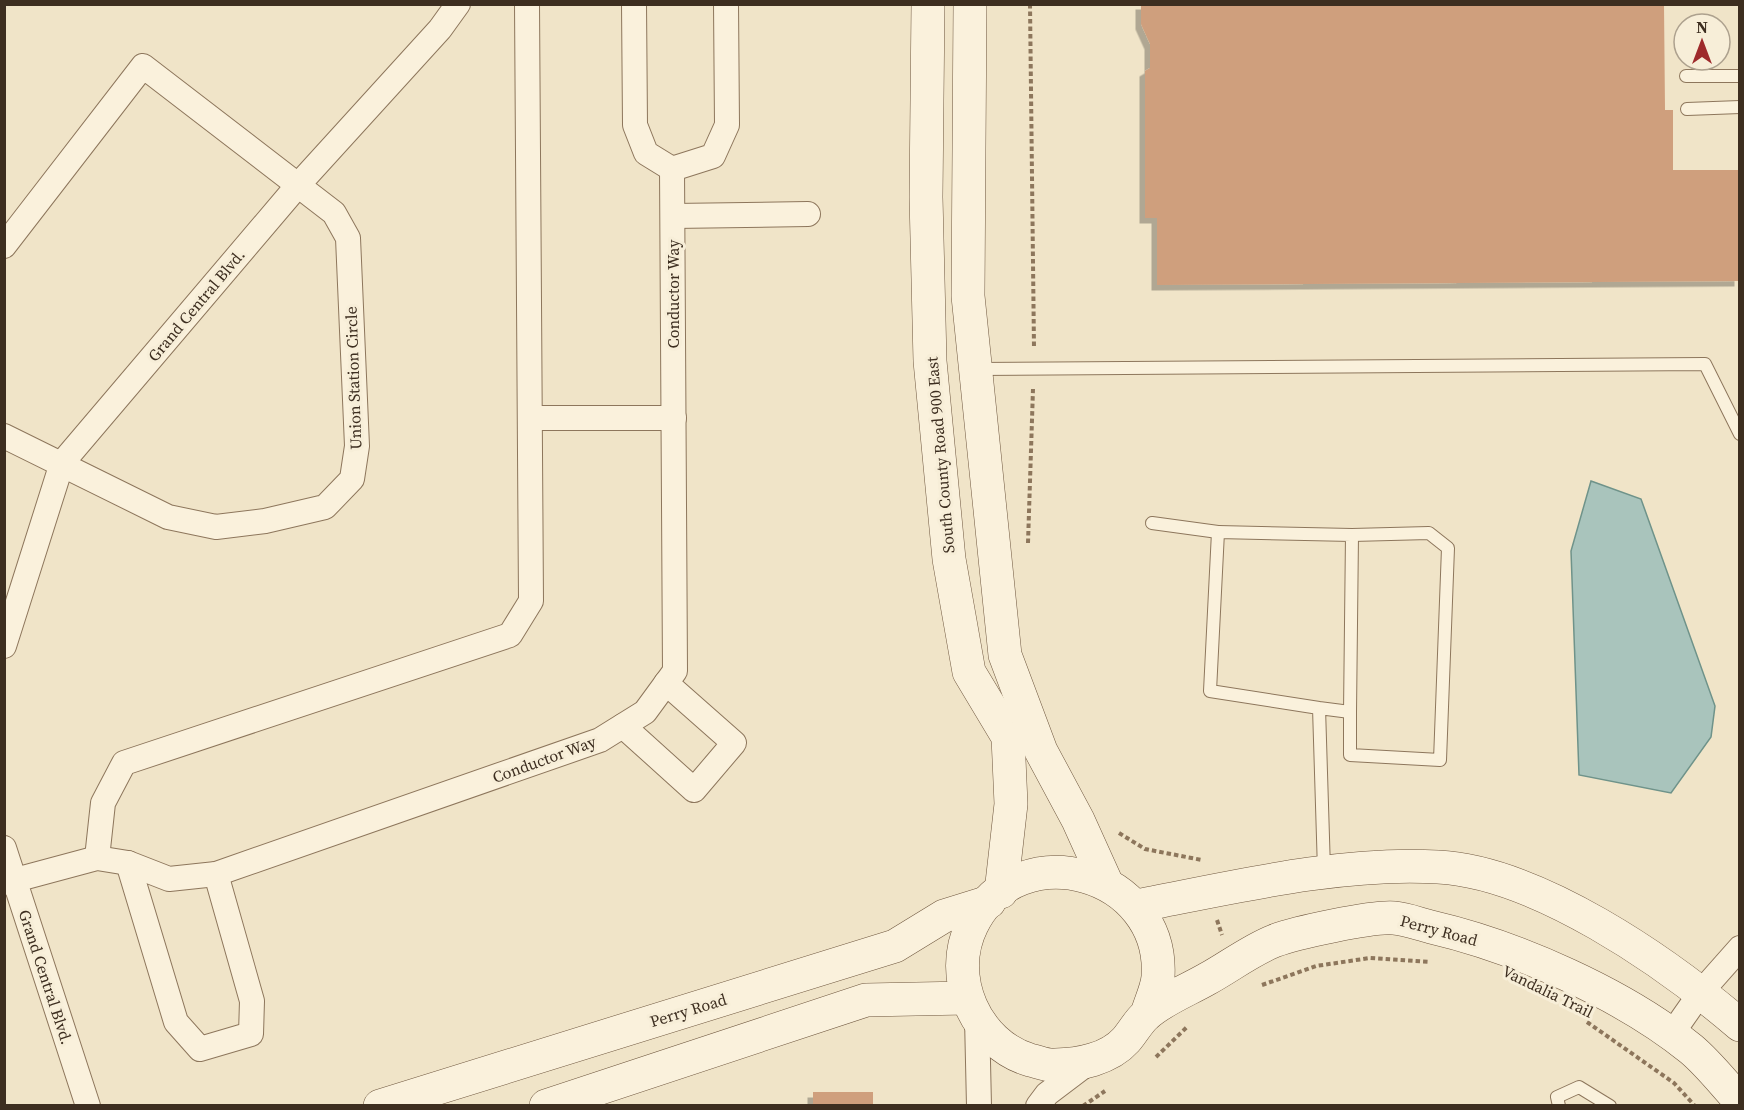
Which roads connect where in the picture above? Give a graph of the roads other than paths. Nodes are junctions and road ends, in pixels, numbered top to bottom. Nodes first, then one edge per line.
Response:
1 (458, 4) edge
2 (527, 4) edge
3 (634, 4) edge
4 (726, 4) edge
5 (928, 4) edge
6 (970, 4) edge
7 (1686, 76) dead end
8 (1740, 76) edge
9 (1740, 107) edge
10 (1687, 109) dead end
11 (672, 170) junction
12 (299, 184) junction
13 (808, 214) dead end
14 (673, 216) junction
15 (4, 246) edge
16 (975, 369) junction
17 (530, 418) junction
18 (674, 418) junction
19 (1740, 434) edge
20 (4, 436) edge
21 (62, 464) junction
22 (1152, 523) dead end
23 (1218, 532) junction
24 (1352, 535) junction
25 (4, 646) edge
26 (666, 683) junction
27 (1318, 708) junction
28 (1350, 712) junction
29 (623, 726) junction
30 (4, 848) edge
31 (97, 858) junction
32 (128, 863) junction
33 (216, 874) junction
34 (1324, 874) junction
35 (9, 882) edge
36 (1106, 882) junction
37 (995, 897) junction
38 (1136, 906) junction
39 (1740, 948) edge
40 (1701, 992) junction
41 (972, 1008) junction
42 (1147, 1014) junction
43 (1740, 1025) edge
44 (1671, 1035) junction
45 (1090, 1062) junction
46 (1740, 1101) edge
47 (88, 1106) edge
48 (380, 1106) edge
49 (546, 1106) edge
50 (979, 1106) edge
51 (1038, 1106) edge
52 (1559, 1106) edge
53 (1610, 1106) edge

1 - 12 street, Grand Central Blvd.
2 - 17 street
3 - 11 street
4 - 11 street
5 - 37 street, South County Road 900 East
6 - 16 street
7 - 8 lane
9 - 10 lane
11 - 14 street, Conductor Way
12 - 15 street, Union Station Circle
12 - 21 street, Grand Central Blvd.
12 - 21 street, Union Station Circle
13 - 14 street
14 - 18 street, Conductor Way
16 - 19 lane
16 - 36 street
17 - 18 street
17 - 31 street
18 - 26 street, Conductor Way
20 - 21 street, Union Station Circle
21 - 25 street, Grand Central Blvd.
22 - 23 lane
23 - 24 lane
23 - 27 lane
24 - 28 lane
24 - 28 lane
26 - 29 street, Conductor Way
26 - 29 street
27 - 28 lane
27 - 34 lane
29 - 33 street, Conductor Way
30 - 35 street, Grand Central Blvd.
31 - 32 street, Conductor Way
31 - 35 street, Conductor Way
32 - 33 street, Conductor Way
32 - 33 street
34 - 38 street
34 - 40 street
35 - 47 street, Grand Central Blvd.
36 - 37 street, Perry Road
36 - 38 street, Perry Road
37 - 41 street, Perry Road
37 - 48 street, Perry Road
38 - 42 street, Perry Road
39 - 40 street
40 - 43 street
40 - 44 street
41 - 45 street, Perry Road
41 - 49 street
41 - 50 street
42 - 44 street, Perry Road
42 - 45 street, Perry Road
44 - 46 street, Perry Road
45 - 51 street
52 - 53 lane

